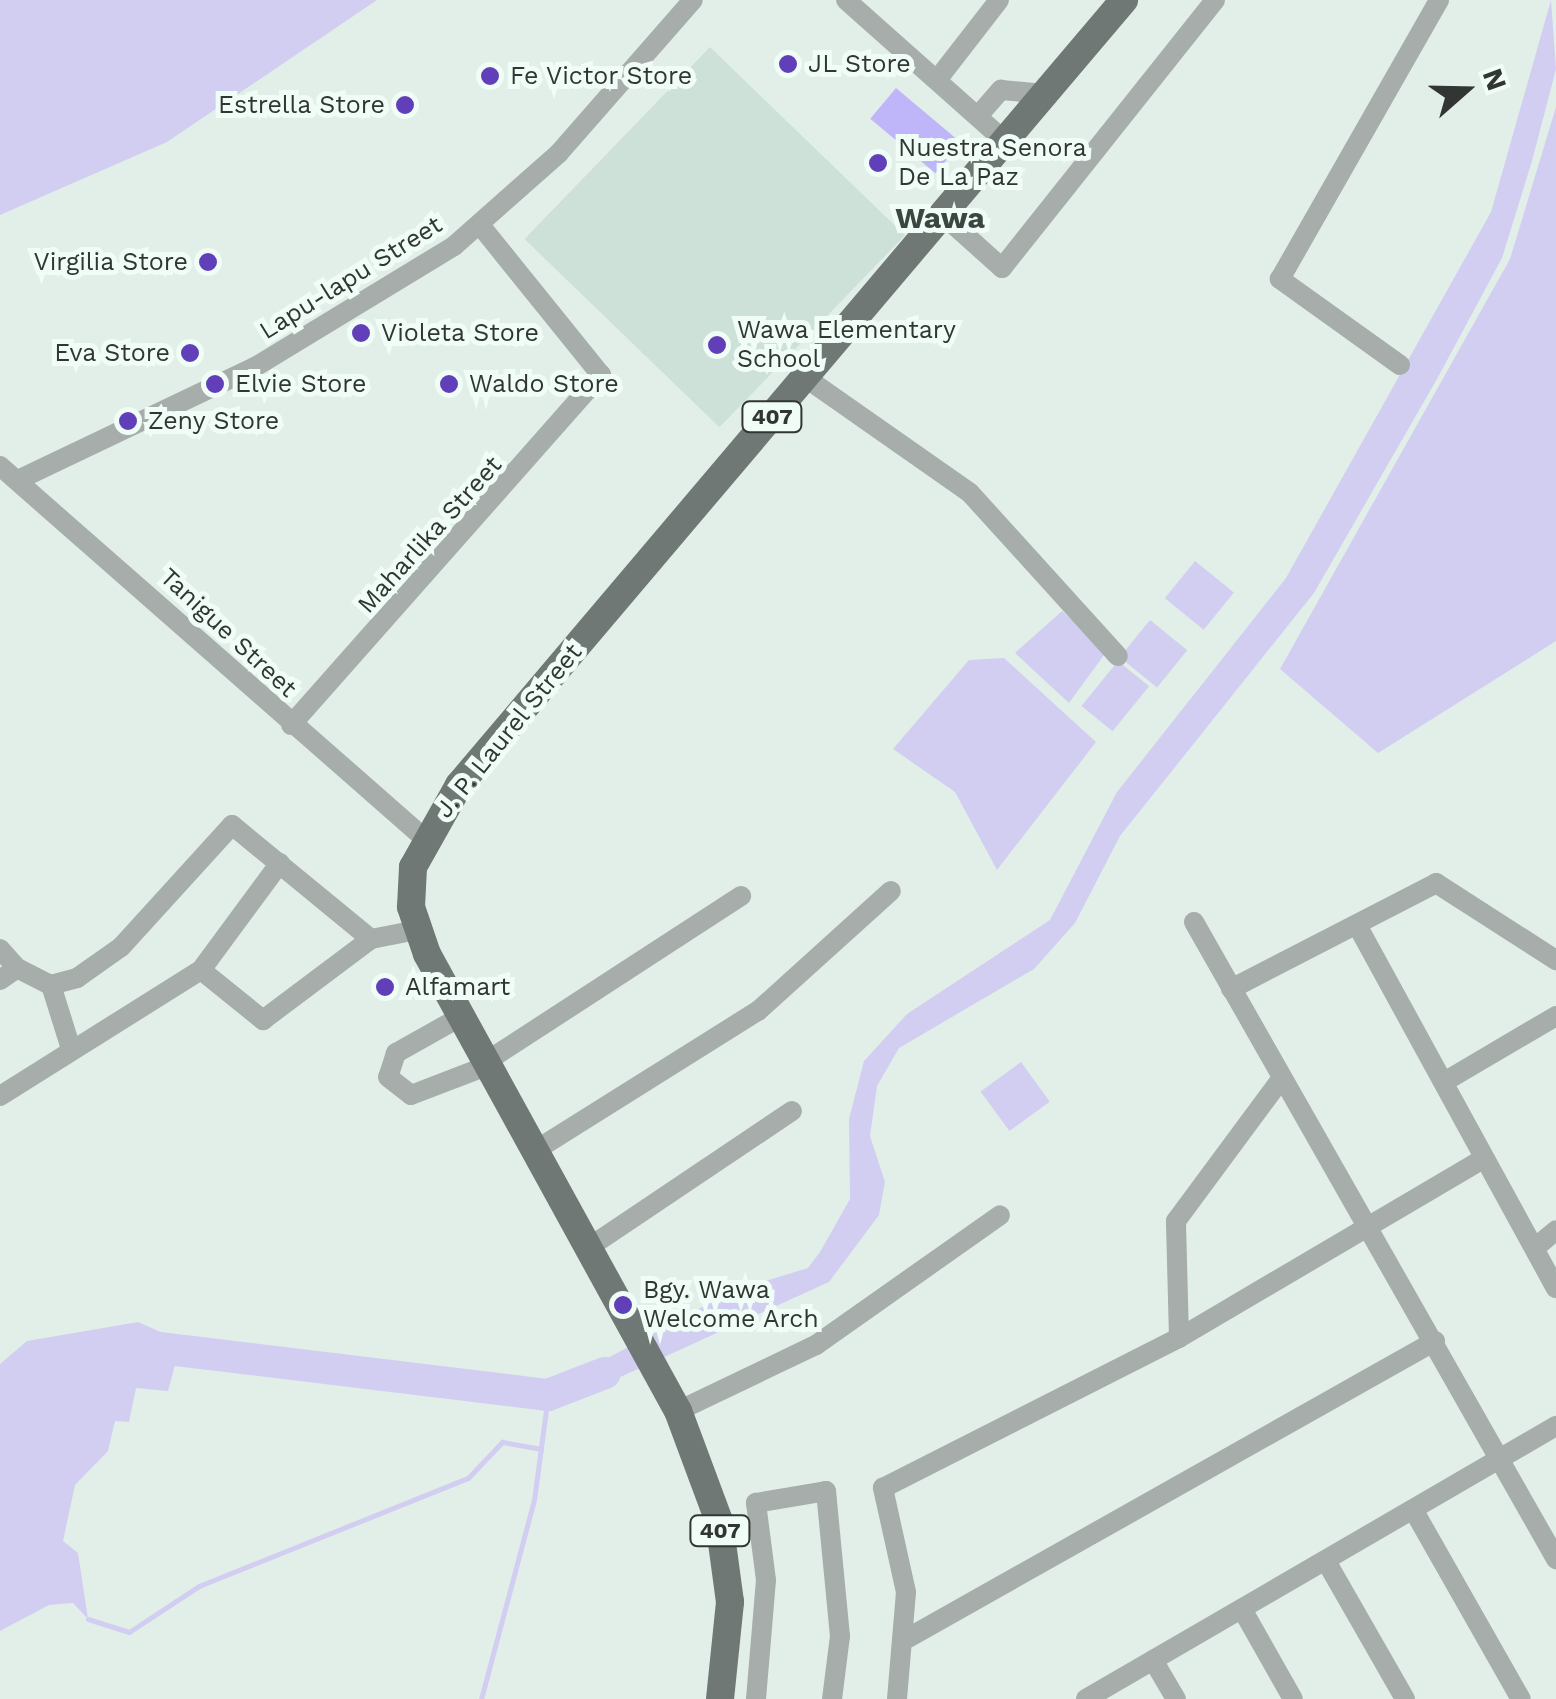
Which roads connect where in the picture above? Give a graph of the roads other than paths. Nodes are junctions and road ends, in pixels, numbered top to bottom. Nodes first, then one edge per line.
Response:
1 (693, 0) edge
2 (998, 0) edge
3 (1124, 0) edge
4 (1215, 0) edge
5 (1439, 0) edge
6 (857, 3) edge
7 (937, 80) junction
8 (1045, 94) junction
9 (978, 116) junction
10 (1005, 141) junction
11 (944, 216) junction
12 (480, 225) junction
13 (1400, 365) dead end
14 (806, 378) junction
15 (0, 466) edge
16 (20, 479) junction
17 (1118, 656) dead end
18 (291, 724) junction
19 (424, 838) junction
20 (280, 863) junction
21 (891, 891) dead end
22 (741, 896) dead end
23 (1194, 922) dead end
24 (1356, 925) junction
25 (416, 930) junction
26 (371, 939) junction
27 (0, 949) edge
28 (1556, 960) edge
29 (201, 970) junction
30 (8, 974) edge
31 (51, 986) junction
32 (1230, 989) junction
33 (462, 1016) junction
34 (1556, 1016) edge
35 (71, 1049) junction
36 (488, 1063) junction
37 (1280, 1079) junction
38 (1444, 1082) junction
39 (0, 1096) edge
40 (792, 1111) dead end
41 (536, 1150) junction
42 (1483, 1159) junction
43 (1000, 1215) dead end
44 (1370, 1224) junction
45 (1556, 1230) edge
46 (591, 1246) junction
47 (1536, 1246) junction
48 (1556, 1288) edge
49 (1179, 1338) junction
50 (1435, 1342) junction
51 (678, 1411) junction
52 (1556, 1426) edge
53 (1499, 1462) junction
54 (1414, 1511) junction
55 (1556, 1559) edge
56 (1326, 1561) junction
57 (1242, 1610) junction
58 (908, 1638) junction
59 (1153, 1660) junction
60 (720, 1699) edge
61 (756, 1699) edge
62 (832, 1699) edge
63 (897, 1699) edge
64 (1086, 1699) edge
65 (1176, 1699) edge
66 (1293, 1699) edge
67 (1405, 1699) edge
68 (1522, 1699) edge

1 - 12 street, Lapu-lapu Street
2 - 7 street
3 - 8 main road, J. P. Laurel Street / 407
4 - 11 street
5 - 13 street
6 - 7 street
7 - 9 street
8 - 9 street
8 - 10 main road, J. P. Laurel Street / 407
9 - 10 street
10 - 11 main road, J. P. Laurel Street / 407
11 - 14 main road, J. P. Laurel Street / 407
12 - 16 street, Lapu-lapu Street
12 - 18 street, Maharlika Street
14 - 17 street
14 - 19 main road, J. P. Laurel Street / 407
15 - 16 street, Tanigue Street
16 - 18 street, Tanigue Street
18 - 19 street, Tanigue Street
19 - 25 main road, J. P. Laurel Street / 407
20 - 26 street
20 - 29 street
20 - 31 street
21 - 41 street
22 - 36 street
23 - 32 street
24 - 28 street
24 - 32 street
24 - 38 street
25 - 26 street
25 - 33 main road, J. P. Laurel Street / 407
26 - 29 street
27 - 30 street
29 - 35 street
30 - 31 street
31 - 35 street
32 - 37 street
33 - 36 main road, J. P. Laurel Street / 407
33 - 36 street
34 - 38 street
35 - 39 street
36 - 41 main road, J. P. Laurel Street / 407
37 - 44 street
37 - 49 street
38 - 42 street
40 - 46 street
41 - 46 main road, J. P. Laurel Street / 407
42 - 44 street
42 - 47 street
43 - 51 street
44 - 49 street
44 - 50 street
45 - 47 street
46 - 51 main road, J. P. Laurel Street / 407
47 - 48 street
49 - 58 street
50 - 53 street
50 - 58 street
51 - 60 main road, J. P. Laurel Street / 407
52 - 53 street
53 - 54 street
53 - 55 street
54 - 56 street
54 - 68 street
56 - 57 street
56 - 67 street
57 - 59 street
57 - 66 street
58 - 63 street
59 - 64 street
59 - 65 street
61 - 62 street

